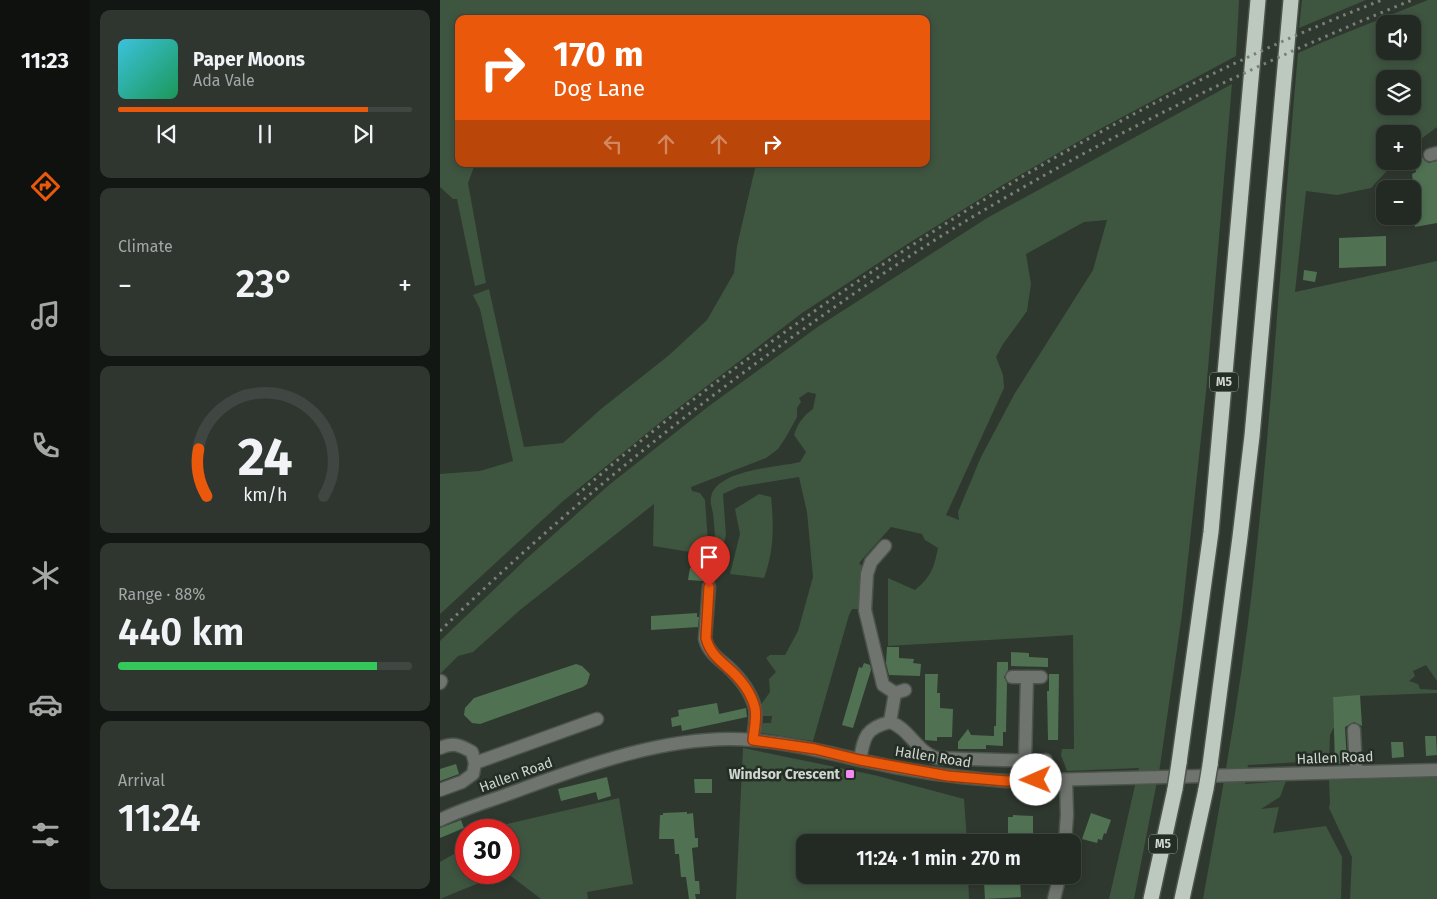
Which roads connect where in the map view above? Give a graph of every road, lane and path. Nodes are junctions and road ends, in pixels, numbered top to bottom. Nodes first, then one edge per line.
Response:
1 (1258, 0) edge
2 (1292, 0) edge
3 (886, 546) dead end
4 (709, 587) dead end
5 (1012, 677) dead end
6 (1028, 677) junction
7 (1041, 677) dead end
8 (597, 719) dead end
9 (890, 722) junction
10 (1354, 730) dead end
11 (753, 740) junction
12 (440, 748) edge
13 (860, 760) junction
14 (1046, 760) dead end
15 (1025, 761) junction
16 (475, 763) junction
17 (1437, 770) edge
18 (1356, 772) junction
19 (1066, 780) junction
20 (440, 790) edge
21 (440, 820) edge
22 (1065, 834) edge
23 (1058, 884) edge
24 (1054, 899) edge
25 (1151, 899) edge
26 (1182, 899) edge

1 - 25 highway, M5, bridge
2 - 26 highway, M5, bridge
3 - 9 street
4 - 11 street
5 - 6 street
6 - 7 street
6 - 15 street
8 - 16 street
9 - 13 street
9 - 15 street
10 - 18 street
11 - 13 street, Hallen Road
11 - 21 street, Hallen Road
12 - 16 street
13 - 19 street, Hallen Road
14 - 15 street
16 - 20 street
17 - 18 street, Hallen Road
18 - 19 street, Hallen Road
19 - 22 street
23 - 24 street

